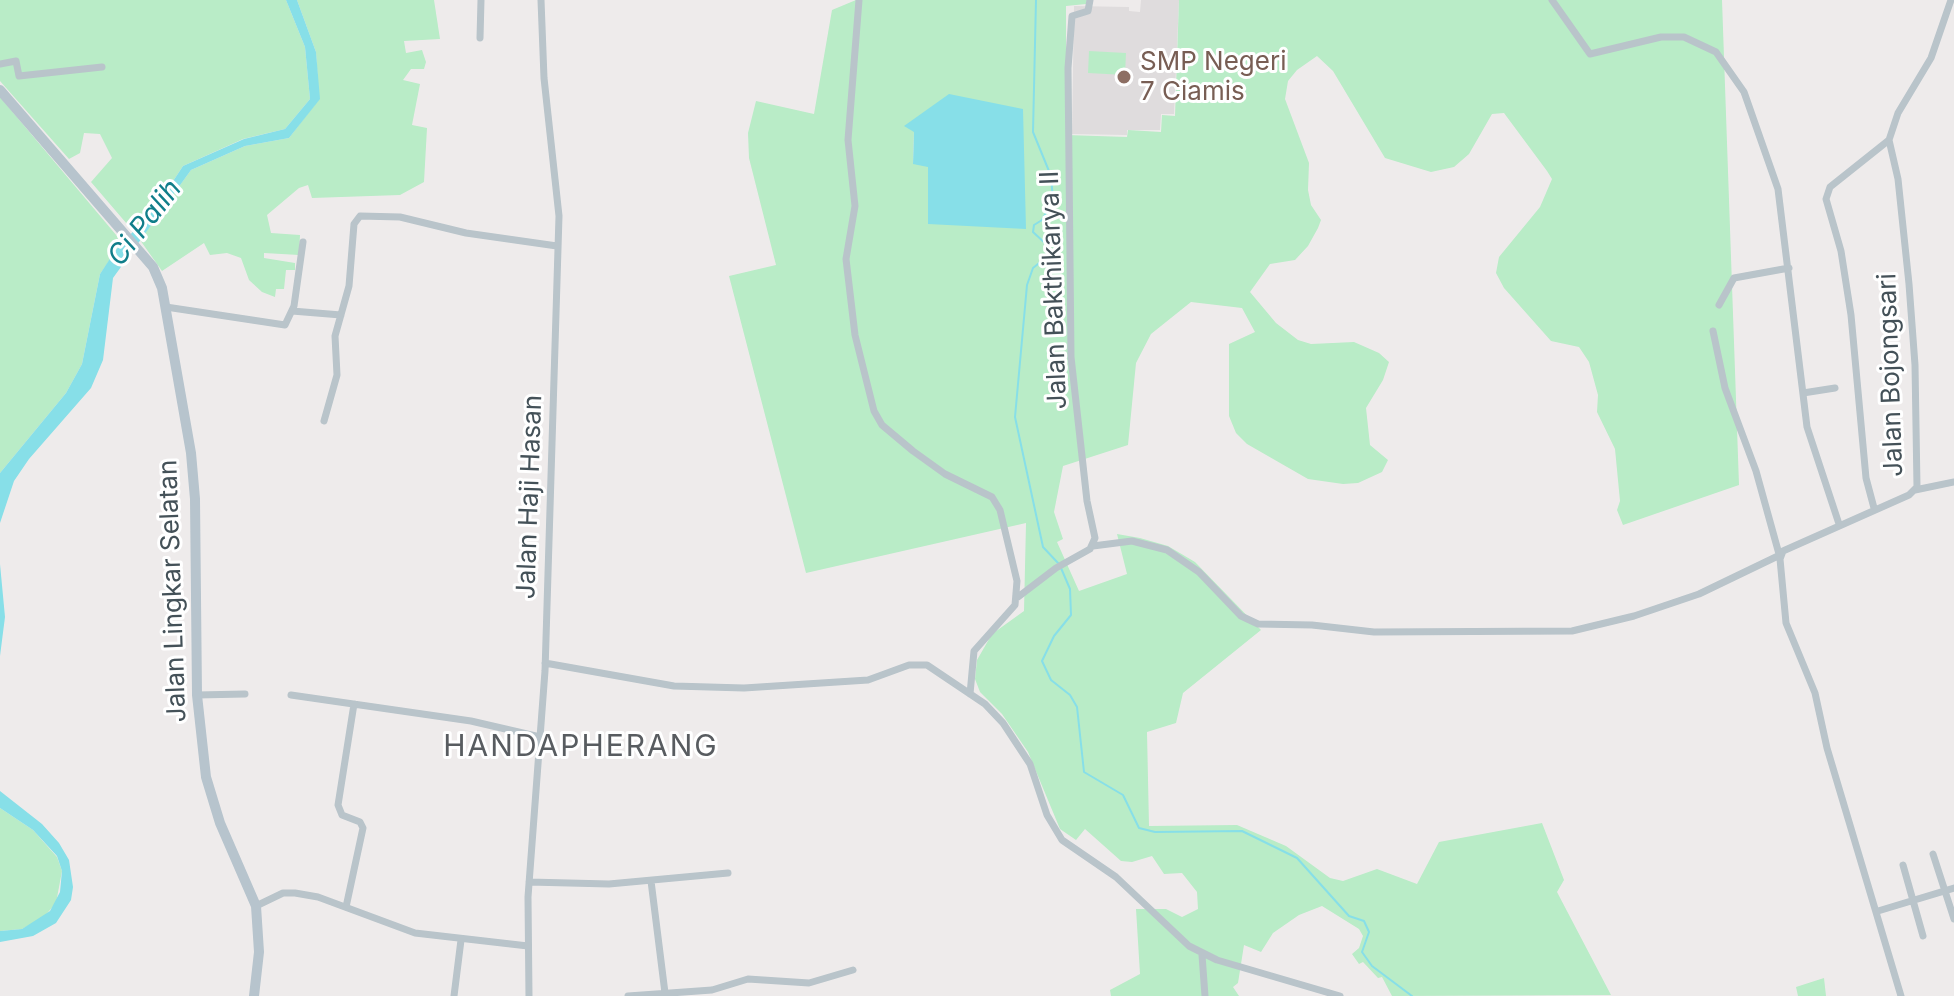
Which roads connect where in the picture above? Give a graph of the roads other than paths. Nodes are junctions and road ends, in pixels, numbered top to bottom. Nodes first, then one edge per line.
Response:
1 (481, 0) edge
2 (541, 0) edge
3 (859, 0) edge
4 (1090, 0) edge
5 (1552, 0) edge
6 (1951, 0) edge
7 (480, 38) dead end
8 (0, 64) edge
9 (102, 67) dead end
10 (0, 90) edge
11 (1889, 140) junction
12 (303, 242) dead end
13 (557, 246) junction
14 (1789, 268) junction
15 (1719, 305) dead end
16 (166, 307) junction
17 (292, 311) junction
18 (341, 315) junction
19 (1713, 331) dead end
20 (1835, 388) dead end
21 (1803, 393) junction
22 (324, 421) dead end
23 (1954, 482) edge
24 (1915, 490) junction
25 (1874, 508) junction
26 (1839, 524) junction
27 (1093, 546) junction
28 (1780, 554) junction
29 (1018, 597) junction
30 (545, 663) junction
31 (245, 694) dead end
32 (970, 694) junction
33 (197, 695) junction
34 (291, 695) dead end
35 (354, 704) junction
36 (540, 737) junction
37 (1933, 854) dead end
38 (1903, 865) dead end
39 (728, 873) dead end
40 (651, 881) junction
41 (529, 882) junction
42 (1954, 888) edge
43 (1945, 891) junction
44 (1913, 902) junction
45 (256, 906) junction
46 (346, 907) junction
47 (1878, 911) junction
48 (1954, 919) edge
49 (1923, 936) dead end
50 (461, 940) junction
51 (528, 946) junction
52 (1202, 955) junction
53 (853, 970) dead end
54 (665, 993) junction
55 (254, 996) edge
56 (454, 996) edge
57 (529, 996) edge
58 (628, 996) edge
59 (1205, 996) edge
60 (1340, 996) edge
61 (1901, 996) edge

1 - 7 street
2 - 13 street, Jalan Haji Hasan
3 - 29 street
4 - 27 street, Jalan Bakthikarya II
5 - 14 street
6 - 11 street
8 - 9 street
10 - 16 street, Jalan Lingkar Selatan
11 - 24 street, Jalan Bojongsari
11 - 25 street
12 - 17 street
13 - 18 street
13 - 30 street, Jalan Haji Hasan
14 - 15 street
14 - 21 street
16 - 17 street
16 - 33 street, Jalan Lingkar Selatan
17 - 18 street
18 - 22 street
19 - 28 street
20 - 21 street
21 - 26 street
23 - 24 street
24 - 25 street, Jalan Bojongsari
25 - 26 street, Jalan Bojongsari
26 - 28 street, Jalan Bojongsari
27 - 28 street, Jalan Bojongsari
27 - 29 street
28 - 47 street
29 - 32 street
30 - 32 street
30 - 36 street, Jalan Haji Hasan
31 - 33 street
32 - 52 street
33 - 45 street, Jalan Lingkar Selatan
34 - 35 street
35 - 36 street
35 - 46 street
36 - 41 street, Jalan Haji Hasan
37 - 43 street
38 - 44 street
39 - 40 street
40 - 41 street
40 - 54 street
41 - 51 street, Jalan Haji Hasan
42 - 43 street
43 - 44 street
43 - 48 street
44 - 47 street
44 - 49 street
45 - 46 street
45 - 55 street, Jalan Lingkar Selatan
46 - 50 street
47 - 61 street
50 - 51 street
50 - 56 street
51 - 57 street, Jalan Haji Hasan
52 - 59 street
52 - 60 street
53 - 54 street
54 - 58 street

